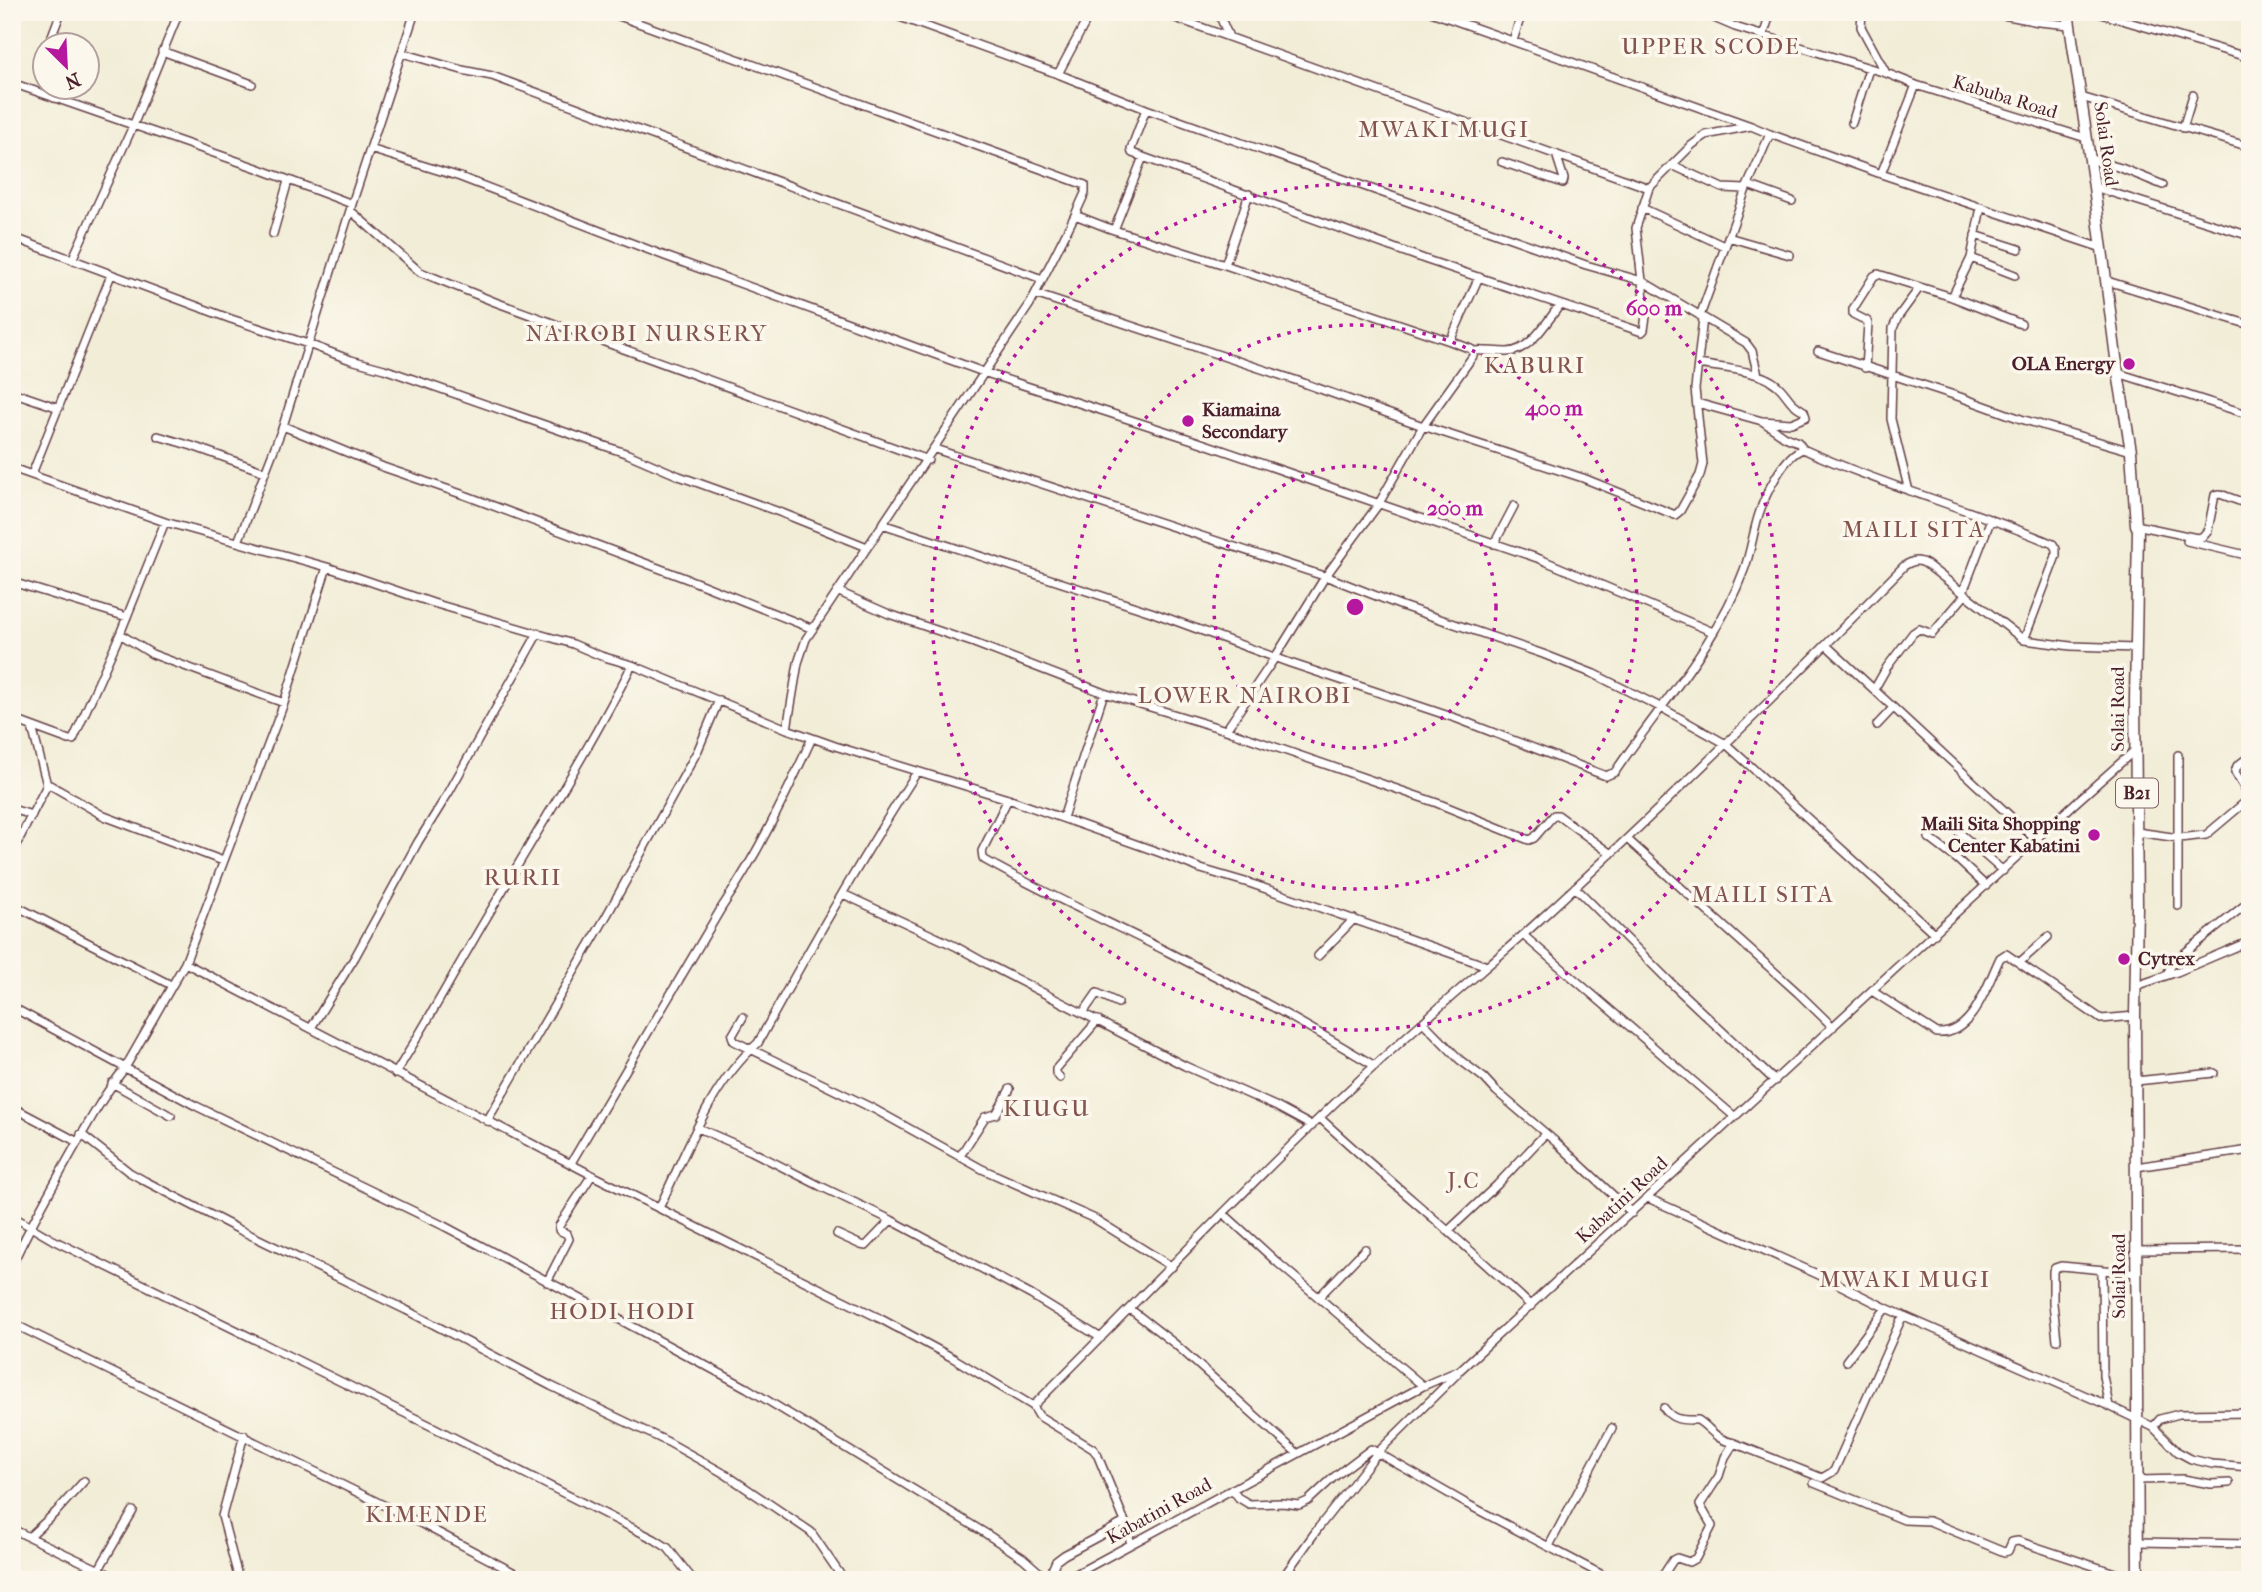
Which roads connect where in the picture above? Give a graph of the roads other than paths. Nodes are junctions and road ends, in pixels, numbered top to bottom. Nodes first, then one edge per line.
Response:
1 (61, 12) edge
2 (178, 12) edge
3 (415, 12) edge
4 (608, 12) edge
5 (886, 12) edge
6 (1091, 12) edge
7 (1159, 12) edge
8 (1218, 12) edge
9 (1431, 12) edge
10 (1522, 12) edge
11 (1700, 12) edge
12 (1771, 12) edge
13 (1861, 12) edge
14 (1988, 12) edge
15 (2068, 12) edge
16 (2095, 12) edge
17 (2070, 25) junction
18 (53, 32) edge
19 (1763, 36) junction
20 (1230, 37) junction
21 (1513, 41) junction
22 (162, 51) junction
23 (402, 53) junction
24 (2250, 58) edge
25 (1869, 69) junction
26 (1886, 73) junction
27 (1058, 74) junction
28 (12, 83) edge
29 (252, 84) dead end
30 (1916, 85) junction
31 (32, 90) edge
32 (2193, 95) dead end
33 (2081, 97) junction
34 (65, 102) edge
35 (1146, 109) junction
36 (1852, 123) dead end
37 (1751, 125) junction
38 (133, 126) junction
39 (2183, 128) junction
40 (1770, 134) junction
41 (2086, 138) junction
42 (2250, 147) edge
43 (370, 149) junction
44 (1556, 154) junction
45 (1143, 158) junction
46 (2090, 159) junction
47 (1502, 162) dead end
48 (1672, 165) junction
49 (1881, 174) junction
50 (288, 181) junction
51 (2163, 184) dead end
52 (1747, 187) junction
53 (2094, 187) junction
54 (1649, 188) junction
55 (1249, 194) junction
56 (1792, 201) dead end
57 (351, 207) junction
58 (1981, 207) junction
59 (1642, 208) junction
60 (1075, 215) junction
61 (1114, 230) junction
62 (273, 234) dead end
63 (1975, 235) junction
64 (2250, 236) edge
65 (12, 237) edge
66 (1728, 237) junction
67 (1724, 246) junction
68 (2018, 248) dead end
69 (2102, 248) junction
70 (1790, 255) dead end
71 (1971, 258) junction
72 (72, 260) junction
73 (1225, 265) junction
74 (111, 275) junction
75 (2015, 275) dead end
76 (1479, 277) junction
77 (1042, 279) junction
78 (1642, 281) junction
79 (2107, 281) junction
80 (1920, 288) junction
81 (1035, 294) junction
82 (1952, 297) junction
83 (1560, 305) junction
84 (1701, 317) junction
85 (2021, 324) dead end
86 (2250, 325) edge
87 (1450, 341) junction
88 (308, 344) junction
89 (1473, 351) junction
90 (1818, 351) dead end
91 (1698, 364) junction
92 (1865, 368) junction
93 (986, 373) junction
94 (2118, 373) junction
95 (1758, 375) junction
96 (1891, 376) junction
97 (12, 392) edge
98 (1697, 403) junction
99 (59, 408) junction
100 (2250, 415) edge
101 (283, 426) junction
102 (1423, 426) junction
103 (1775, 426) junction
104 (158, 436) dead end
105 (935, 449) junction
106 (1803, 449) junction
107 (2131, 451) junction
108 (928, 460) junction
109 (12, 468) edge
110 (265, 472) junction
111 (32, 474) junction
112 (1909, 491) junction
113 (1378, 505) junction
114 (2250, 505) edge
115 (1514, 506) dead end
116 (1991, 519) junction
117 (165, 522) junction
118 (882, 524) junction
119 (2137, 527) junction
120 (238, 542) junction
121 (1494, 544) junction
122 (867, 547) junction
123 (2250, 556) edge
124 (327, 567) junction
125 (1325, 577) junction
126 (12, 582) edge
127 (839, 592) junction
128 (1965, 593) junction
129 (127, 617) junction
130 (813, 629) junction
131 (1713, 632) junction
132 (538, 633) junction
133 (120, 634) junction
134 (2024, 640) junction
135 (1826, 645) junction
136 (2136, 648) junction
137 (1276, 656) junction
138 (632, 665) junction
139 (1874, 688) junction
140 (1104, 693) junction
141 (719, 701) junction
142 (284, 703) junction
143 (1662, 708) junction
144 (1893, 708) junction
145 (12, 719) edge
146 (1877, 725) dead end
147 (32, 727) junction
148 (786, 729) junction
149 (1226, 730) junction
150 (812, 738) junction
151 (1726, 744) junction
152 (2136, 750) junction
153 (2178, 755) dead end
154 (2250, 756) edge
155 (917, 772) junction
156 (47, 785) junction
157 (2250, 798) edge
158 (1008, 799) junction
159 (12, 808) edge
160 (32, 816) junction
161 (1063, 818) junction
162 (1954, 828) dead end
163 (2137, 832) junction
164 (1929, 838) dead end
165 (2179, 838) junction
166 (1626, 839) junction
167 (2036, 840) junction
168 (12, 852) edge
169 (1611, 854) junction
170 (223, 861) junction
171 (2003, 871) junction
172 (1986, 886) junction
173 (1575, 887) junction
174 (842, 894) junction
175 (2250, 901) edge
176 (12, 904) edge
177 (2178, 906) dead end
178 (1354, 919) junction
179 (1935, 934) junction
180 (1523, 935) junction
181 (2048, 937) dead end
182 (2250, 941) edge
183 (1318, 956) dead end
184 (184, 963) junction
185 (2019, 963) junction
186 (1487, 966) junction
187 (2167, 975) junction
188 (171, 985) junction
189 (2136, 986) junction
190 (1872, 991) junction
191 (1118, 1003) dead end
192 (12, 1007) edge
193 (1083, 1013) junction
194 (2135, 1016) junction
195 (743, 1017) dead end
196 (1098, 1020) junction
197 (1423, 1022) junction
198 (1833, 1027) junction
199 (311, 1028) junction
200 (752, 1048) junction
201 (1375, 1066) junction
202 (125, 1068) junction
203 (2214, 1073) dead end
204 (395, 1074) junction
205 (1060, 1078) dead end
206 (1775, 1081) junction
207 (2136, 1082) junction
208 (112, 1083) junction
209 (1010, 1089) dead end
210 (12, 1107) edge
211 (172, 1116) dead end
212 (1735, 1117) junction
213 (1320, 1118) junction
214 (487, 1121) junction
215 (1312, 1126) junction
216 (698, 1128) junction
217 (1545, 1133) junction
218 (80, 1138) junction
219 (2250, 1150) edge
220 (960, 1156) junction
221 (571, 1163) junction
222 (2136, 1167) junction
223 (592, 1175) junction
224 (1648, 1198) junction
225 (659, 1208) junction
226 (1223, 1213) junction
227 (1632, 1213) junction
228 (12, 1216) edge
229 (891, 1220) junction
230 (30, 1227) junction
231 (1448, 1231) junction
232 (837, 1234) dead end
233 (1365, 1249) dead end
234 (2250, 1249) edge
235 (2137, 1250) junction
236 (12, 1265) edge
237 (1172, 1267) junction
238 (2102, 1270) junction
239 (2137, 1273) junction
240 (547, 1282) junction
241 (1320, 1297) junction
242 (1531, 1306) junction
243 (1130, 1308) junction
244 (1885, 1308) junction
245 (1903, 1315) junction
246 (12, 1323) edge
247 (1101, 1338) junction
248 (2057, 1340) dead end
249 (1846, 1361) dead end
250 (1460, 1370) junction
251 (1423, 1386) junction
252 (1033, 1406) junction
253 (2109, 1406) junction
254 (1664, 1408) dead end
255 (2250, 1413) edge
256 (2138, 1419) junction
257 (2153, 1427) junction
258 (1612, 1428) dead end
259 (244, 1436) junction
260 (1734, 1443) junction
261 (1378, 1452) junction
262 (1297, 1453) junction
263 (2250, 1467) edge
264 (2138, 1480) junction
265 (84, 1481) dead end
266 (1814, 1483) dead end
267 (2229, 1483) dead end
268 (1232, 1489) junction
269 (133, 1511) dead end
270 (1125, 1522) junction
271 (12, 1529) edge
272 (30, 1536) junction
273 (2138, 1542) junction
274 (1131, 1544) junction
275 (2250, 1544) edge
276 (1549, 1546) junction
277 (99, 1569) junction
278 (1048, 1579) edge
279 (121, 1580) edge
280 (239, 1580) edge
281 (528, 1580) edge
282 (692, 1580) edge
283 (844, 1580) edge
284 (1065, 1580) edge
285 (1281, 1580) edge
286 (1612, 1580) edge
287 (1660, 1580) edge
288 (2137, 1580) edge

1 - 18 street
2 - 22 street
3 - 23 street
4 - 60 street
5 - 27 street
6 - 27 street
7 - 20 street
8 - 20 street
9 - 21 street
10 - 21 street
11 - 19 street, Kabuba Road
12 - 19 street
13 - 26 street
14 - 17 street
15 - 17 highway, Solai Road / B21
16 - 24 street
17 - 33 highway, Solai Road / B21
19 - 25 street, Kabuba Road
20 - 44 street
21 - 37 street
22 - 29 street
22 - 38 street
23 - 43 street
23 - 77 street
25 - 26 street, Kabuba Road
25 - 36 street
26 - 30 street, Kabuba Road
27 - 35 street
28 - 31 street
30 - 41 street, Kabuba Road
30 - 49 street
32 - 39 street
33 - 39 street
33 - 41 highway, Solai Road / B21
34 - 38 street
35 - 45 street
35 - 78 street
37 - 40 street
37 - 48 street
38 - 50 street
38 - 72 street
39 - 42 street
40 - 49 street
40 - 52 street
41 - 46 highway, Solai Road / B21
43 - 57 street
43 - 93 street
44 - 47 street
44 - 54 street
45 - 55 street
45 - 61 street
46 - 51 street
46 - 53 highway, Solai Road / B21
48 - 52 street
48 - 54 street
49 - 58 street
50 - 57 street
50 - 62 street
52 - 56 street
52 - 66 street
53 - 64 street
53 - 69 highway, Solai Road / B21
54 - 59 street
55 - 73 street
55 - 76 street
57 - 88 street
57 - 108 street
58 - 63 street
58 - 69 street
59 - 67 street
59 - 78 street
60 - 61 street
60 - 77 street
61 - 73 street
63 - 68 street
63 - 71 street
65 - 72 street
66 - 67 street
66 - 70 street
67 - 84 street
69 - 79 highway, Solai Road / B21
71 - 75 street
71 - 82 street
72 - 74 street
73 - 87 street
74 - 88 street
74 - 99 street
76 - 83 street
76 - 87 street
77 - 81 street
78 - 83 street
78 - 84 street
79 - 86 street
79 - 94 highway, Solai Road / B21
80 - 82 street
80 - 92 street
80 - 96 street
81 - 93 street
81 - 102 street
82 - 85 street
83 - 89 street
84 - 91 street
84 - 95 street
87 - 89 street
88 - 101 street
88 - 122 street
89 - 102 street
90 - 92 street
91 - 95 street
91 - 98 street
92 - 96 street
93 - 105 street
93 - 113 street
94 - 100 street
94 - 107 highway, Solai Road / B21
95 - 103 street
96 - 107 street
96 - 112 street
97 - 99 street
98 - 102 street
98 - 103 street
99 - 111 street
101 - 110 street
101 - 130 street
102 - 113 street
103 - 106 street
104 - 110 street
105 - 108 street
105 - 125 street
106 - 112 street
106 - 131 street
107 - 119 highway, Solai Road / B21
108 - 118 street
109 - 111 street
110 - 120 street
111 - 117 street
112 - 116 street
113 - 121 street
113 - 125 street
114 - 119 street
115 - 121 street
116 - 128 street
116 - 134 street
117 - 120 street
117 - 129 street
118 - 122 street
118 - 137 street
119 - 123 street
119 - 136 highway, Solai Road / B21
120 - 124 street
121 - 131 street
122 - 127 street
124 - 132 street
124 - 142 street
125 - 137 street
125 - 143 street
126 - 129 street
127 - 130 street
127 - 140 street
128 - 134 street
128 - 135 street
128 - 139 street
129 - 133 street
130 - 148 street
131 - 143 street
132 - 138 street
132 - 199 street
133 - 142 street
133 - 147 street
134 - 136 street
135 - 139 street
135 - 151 street
136 - 152 highway, Solai Road / B21
137 - 143 street
137 - 149 street
138 - 141 street
138 - 204 street
139 - 144 street
140 - 149 street
140 - 161 street
141 - 148 street
141 - 214 street
142 - 170 street
143 - 151 street
144 - 146 street
144 - 167 street
145 - 147 street
147 - 156 street
148 - 150 street
149 - 169 street
150 - 155 street
150 - 221 street
151 - 166 street
151 - 179 street
152 - 163 highway, Solai Road / B21
152 - 167 street, Kabatini Road
153 - 165 street
154 - 157 street
155 - 158 street
155 - 174 street
156 - 160 street
156 - 170 street
157 - 165 street
158 - 161 street
158 - 201 street
159 - 160 street
160 - 168 street
161 - 178 street
162 - 171 street
163 - 165 street
163 - 189 highway, Solai Road / B21
164 - 172 street
165 - 177 street
166 - 169 street
166 - 198 street
167 - 171 street, Kabatini Road
169 - 173 street
170 - 184 street
171 - 172 street, Kabatini Road
172 - 179 street, Kabatini Road
173 - 180 street
173 - 206 street
174 - 193 street
174 - 200 street
175 - 187 street
176 - 188 street
178 - 183 street
178 - 186 street
179 - 190 street, Kabatini Road
180 - 186 street
180 - 212 street
181 - 185 street
182 - 187 street
184 - 188 street
184 - 199 street
185 - 190 street
185 - 194 street
186 - 197 street
187 - 189 street
188 - 202 street
189 - 194 highway, Solai Road / B21
190 - 198 street, Kabatini Road
191 - 193 street
192 - 202 street
193 - 196 street
194 - 207 highway, Solai Road / B21
195 - 200 street
196 - 205 street
196 - 215 street
197 - 201 street
197 - 217 street
198 - 206 street, Kabatini Road
199 - 204 street
200 - 216 street
200 - 220 street
201 - 213 street
202 - 208 street
202 - 240 street
203 - 207 street
204 - 214 street
206 - 212 street, Kabatini Road
207 - 222 highway, Solai Road / B21
208 - 211 street
208 - 218 street
209 - 220 street
210 - 218 street
212 - 224 street, Kabatini Road
213 - 215 street
213 - 231 street
214 - 221 street
215 - 226 street
216 - 225 street
216 - 229 street
217 - 227 street
217 - 231 street
218 - 230 street
218 - 283 street
219 - 222 street
220 - 237 street
221 - 223 street
222 - 235 highway, Solai Road / B21
223 - 225 street
223 - 240 street
224 - 227 street, Kabatini Road
224 - 244 street
225 - 252 street
226 - 237 street
226 - 241 street
227 - 242 street, Kabatini Road
228 - 230 street
229 - 232 street
229 - 247 street
230 - 236 street
230 - 282 street
231 - 242 street
233 - 241 street
234 - 235 street
235 - 239 highway, Solai Road / B21
237 - 243 street
238 - 239 street
238 - 248 street
238 - 253 street
239 - 256 highway, Solai Road / B21
240 - 278 street
241 - 251 street
242 - 250 street, Kabatini Road
243 - 247 street
243 - 262 street
244 - 245 street
244 - 249 street
245 - 253 street
245 - 260 street
246 - 259 street
247 - 252 street
250 - 251 street, Kabatini Road
250 - 261 street
251 - 262 street, Kabatini Road
252 - 270 street
253 - 256 street
254 - 260 street
255 - 257 street
256 - 257 street
256 - 264 highway, Solai Road / B21
257 - 263 street
258 - 276 street
259 - 280 street
259 - 281 street
260 - 287 street
261 - 268 street
261 - 276 street
261 - 285 street
262 - 268 street, Kabatini Road
264 - 267 street
264 - 273 highway, Solai Road / B21
265 - 272 street
266 - 288 street
268 - 274 street, Kabatini Road
269 - 277 street
270 - 274 street
270 - 278 street
271 - 272 street
272 - 277 street
273 - 275 street
273 - 288 highway, Solai Road / B21
274 - 284 street, Kabatini Road
276 - 286 street
277 - 279 street

